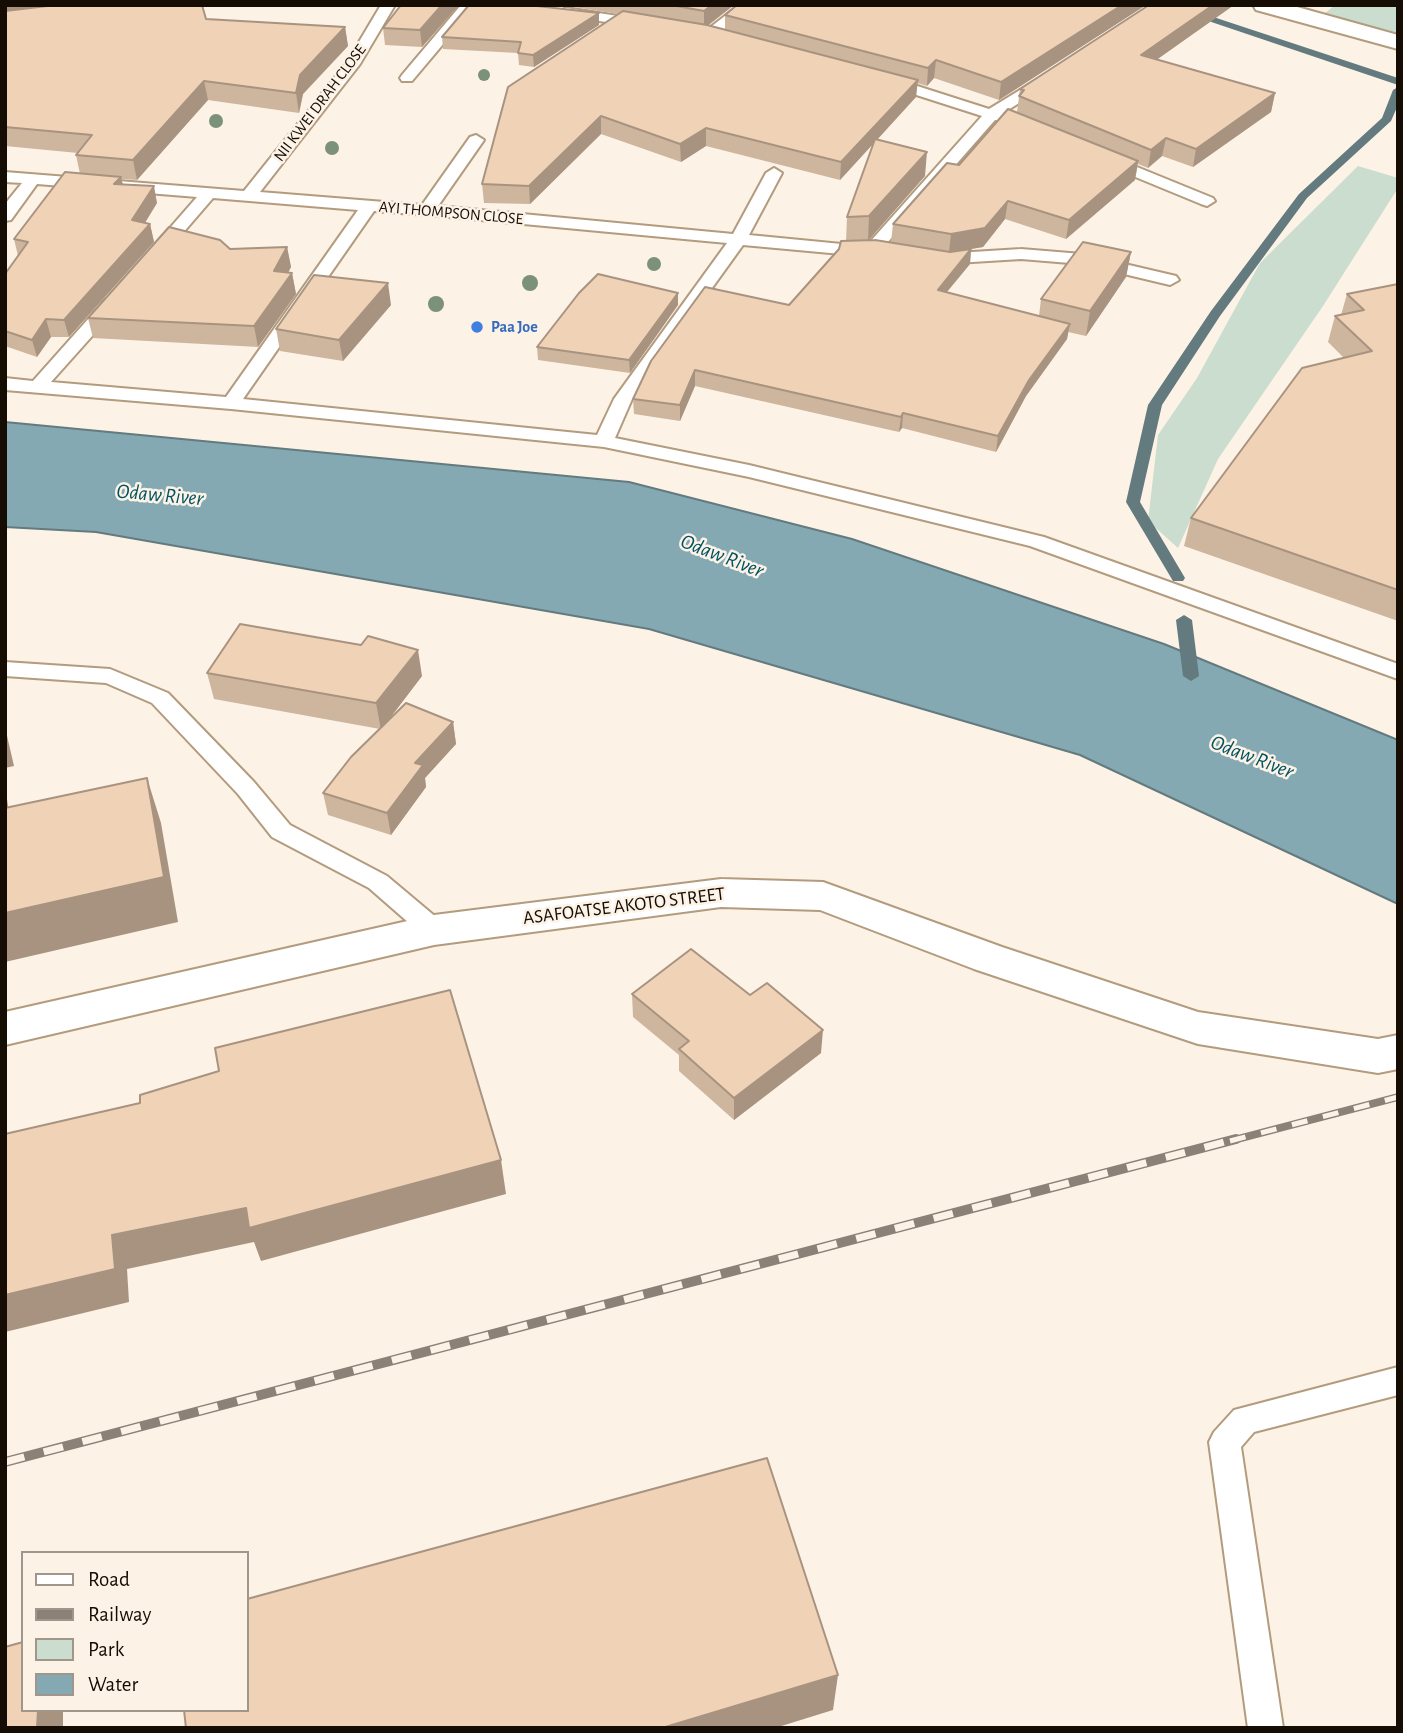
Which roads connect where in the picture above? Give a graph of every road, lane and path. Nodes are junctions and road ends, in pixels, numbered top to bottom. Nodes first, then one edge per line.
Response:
1 (388, 5) edge
2 (469, 5) edge
3 (478, 5) edge
4 (748, 5) edge
5 (1264, 5) edge
6 (489, 6) edge
7 (549, 11) edge
8 (621, 20) junction
9 (656, 26) edge
10 (600, 34) edge
11 (708, 37) edge
12 (1398, 42) edge
13 (1060, 70) edge
14 (866, 76) edge
15 (407, 78) dead end
16 (993, 113) junction
17 (1018, 124) edge
18 (476, 140) dead end
19 (1094, 155) edge
20 (774, 173) dead end
21 (5, 177) edge
22 (33, 179) junction
23 (208, 194) junction
24 (248, 197) junction
25 (1207, 201) dead end
26 (369, 207) junction
27 (427, 210) junction
28 (5, 216) edge
29 (738, 240) junction
30 (874, 247) junction
31 (901, 252) edge
32 (926, 257) edge
33 (145, 265) edge
34 (1170, 280) dead end
35 (128, 285) edge
36 (5, 384) edge
37 (38, 386) junction
38 (231, 403) junction
39 (604, 441) junction
40 (5, 669) edge
41 (1398, 672) edge
42 (434, 930) junction
43 (5, 1029) edge
44 (1398, 1052) edge
45 (1398, 1381) edge
46 (1266, 1728) edge

1 - 24 lane, NII KWEI DRAH CLOSE
2 - 15 lane
3 - 6 lane
4 - 11 lane
5 - 12 street
7 - 8 lane
8 - 9 lane
8 - 10 lane
13 - 16 lane
14 - 16 lane
16 - 17 lane
16 - 30 lane
18 - 27 lane
19 - 25 lane
20 - 29 lane
21 - 22 lane, AYI THOMPSON CLOSE
22 - 23 lane, AYI THOMPSON CLOSE
22 - 28 lane
23 - 24 lane, AYI THOMPSON CLOSE
23 - 33 lane
24 - 26 lane, AYI THOMPSON CLOSE
26 - 27 lane, AYI THOMPSON CLOSE
26 - 38 lane
27 - 29 lane, AYI THOMPSON CLOSE
29 - 30 lane, AYI THOMPSON CLOSE
29 - 39 lane
30 - 31 lane, AYI THOMPSON CLOSE
32 - 34 lane
35 - 37 lane
36 - 37 lane
37 - 38 lane
38 - 39 lane
39 - 41 lane
40 - 42 lane
42 - 43 street, ASAFOATSE AKOTO STREET
42 - 44 street, ASAFOATSE AKOTO STREET
45 - 46 lane

